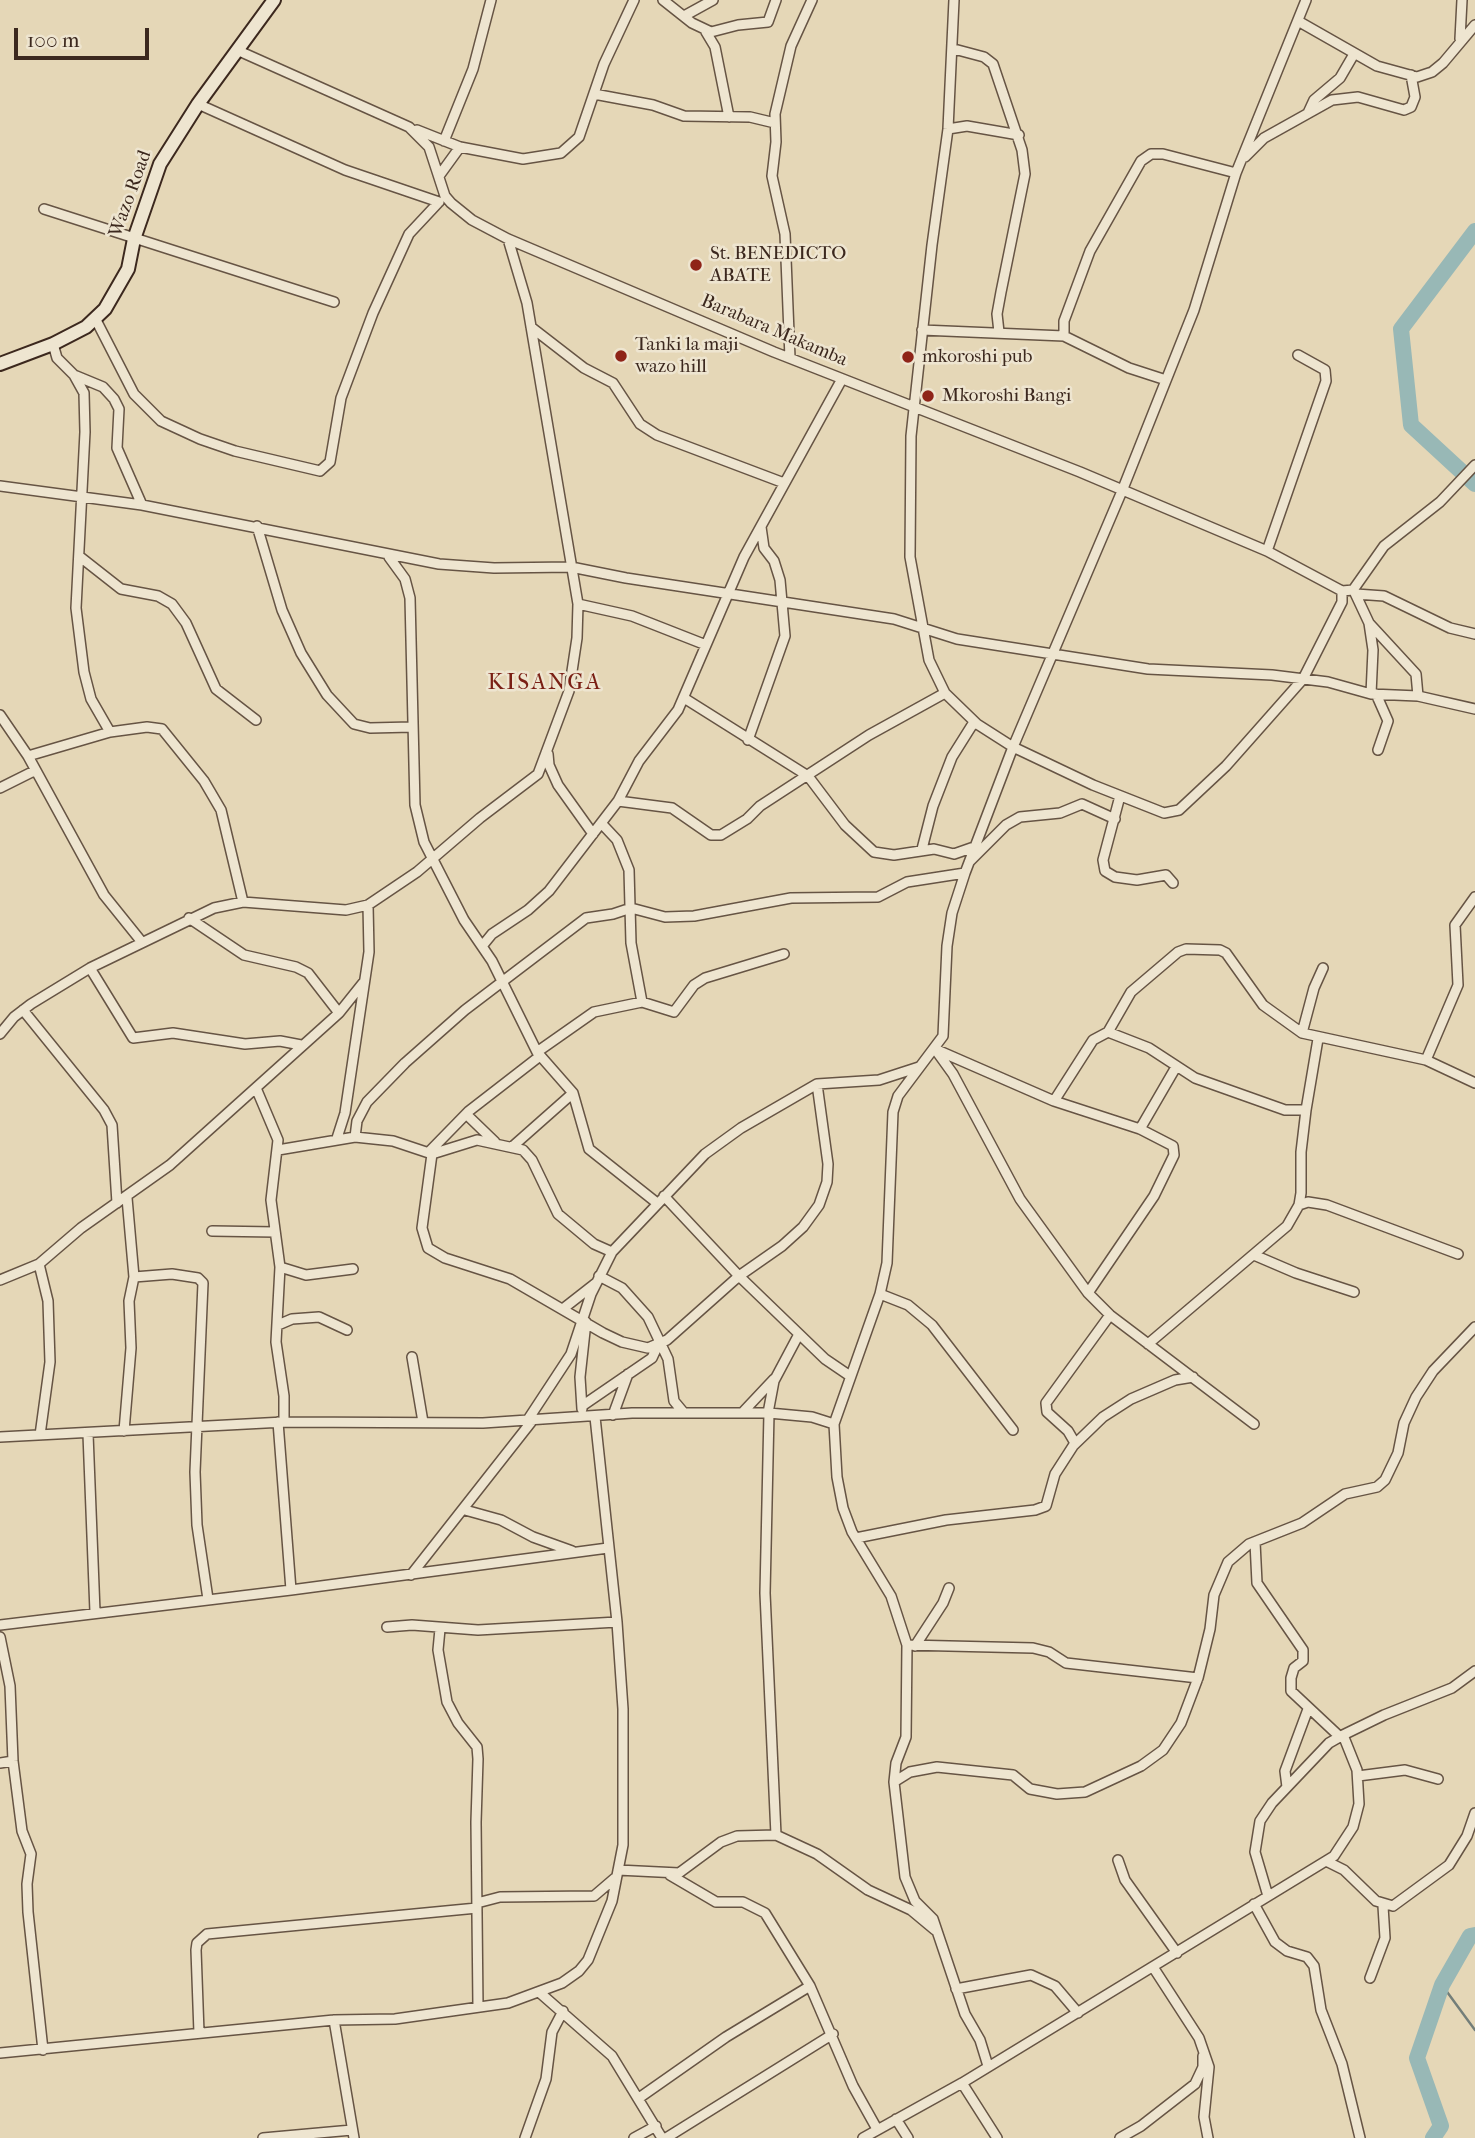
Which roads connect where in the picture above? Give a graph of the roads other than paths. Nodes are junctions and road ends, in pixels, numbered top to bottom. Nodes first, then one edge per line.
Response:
1 (274, 0) edge
2 (491, 0) edge
3 (634, 0) edge
4 (663, 0) edge
5 (713, 0) edge
6 (776, 0) edge
7 (812, 0) edge
8 (954, 0) edge
9 (1306, 0) edge
10 (1462, 0) edge
11 (684, 16) junction
12 (1297, 21) junction
13 (1475, 25) edge
14 (706, 32) junction
15 (1460, 39) junction
16 (954, 50) junction
17 (239, 51) junction
18 (1354, 54) junction
19 (1411, 75) junction
20 (594, 94) junction
21 (198, 104) junction
22 (1308, 113) junction
23 (729, 117) junction
24 (775, 123) junction
25 (409, 127) junction
26 (948, 129) junction
27 (1019, 135) junction
28 (443, 141) junction
29 (460, 147) junction
30 (1241, 161) junction
31 (1236, 173) junction
32 (439, 176) junction
33 (442, 199) junction
34 (44, 209) dead end
35 (134, 239) junction
36 (508, 239) junction
37 (334, 302) dead end
38 (96, 320) junction
39 (531, 327) junction
40 (922, 330) junction
41 (999, 332) junction
42 (1064, 336) junction
43 (53, 344) junction
44 (1298, 355) dead end
45 (790, 358) junction
46 (0, 364) edge
47 (74, 375) junction
48 (842, 379) junction
49 (1166, 380) junction
50 (915, 405) junction
51 (1475, 465) edge
52 (784, 483) junction
53 (0, 486) edge
54 (1122, 491) junction
55 (82, 496) junction
56 (142, 505) junction
57 (257, 526) junction
58 (761, 527) junction
59 (1267, 551) junction
60 (79, 556) junction
61 (388, 557) junction
62 (571, 567) junction
63 (727, 592) junction
64 (1350, 592) junction
65 (780, 601) junction
66 (578, 604) junction
67 (1369, 623) junction
68 (924, 628) junction
69 (1475, 634) edge
70 (706, 645) junction
71 (1055, 653) junction
72 (1303, 680) junction
73 (945, 693) junction
74 (1374, 694) junction
75 (1418, 696) junction
76 (684, 698) junction
77 (1475, 709) edge
78 (0, 715) edge
79 (256, 720) dead end
80 (974, 722) junction
81 (412, 727) junction
82 (110, 732) junction
83 (748, 740) junction
84 (1013, 747) junction
85 (1378, 750) dead end
86 (547, 753) junction
87 (28, 756) junction
88 (34, 771) junction
89 (808, 776) junction
90 (0, 788) edge
91 (1120, 796) junction
92 (618, 802) junction
93 (1115, 819) junction
94 (602, 824) junction
95 (593, 834) junction
96 (974, 847) junction
97 (922, 849) junction
98 (433, 859) junction
99 (970, 861) junction
100 (965, 873) junction
101 (1173, 883) dead end
102 (1475, 897) edge
103 (243, 902) junction
104 (368, 905) junction
105 (631, 908) junction
106 (189, 918) junction
107 (141, 941) junction
108 (483, 945) junction
109 (784, 954) dead end
110 (90, 968) junction
111 (1323, 968) dead end
112 (500, 982) junction
113 (363, 983) junction
114 (642, 1002) junction
115 (23, 1010) junction
116 (339, 1013) junction
117 (1108, 1032) junction
118 (1302, 1033) junction
119 (0, 1034) edge
120 (1318, 1039) junction
121 (301, 1045) junction
122 (935, 1049) junction
123 (539, 1054) junction
124 (1426, 1060) junction
125 (919, 1067) junction
126 (1176, 1067) junction
127 (1475, 1083) edge
128 (817, 1084) junction
129 (256, 1088) junction
130 (573, 1093) junction
131 (1054, 1101) junction
132 (1307, 1110) junction
133 (466, 1114) junction
134 (1140, 1129) junction
135 (355, 1136) junction
136 (337, 1138) junction
137 (496, 1143) junction
138 (512, 1147) junction
139 (278, 1150) junction
140 (430, 1153) junction
141 (127, 1198) junction
142 (661, 1200) junction
143 (117, 1203) junction
144 (1298, 1205) junction
145 (212, 1231) dead end
146 (275, 1232) junction
147 (612, 1252) junction
148 (1458, 1254) dead end
149 (1254, 1255) junction
150 (38, 1265) junction
151 (280, 1268) junction
152 (353, 1269) dead end
153 (739, 1276) junction
154 (134, 1277) junction
155 (598, 1279) junction
156 (0, 1280) edge
157 (1354, 1292) dead end
158 (1088, 1293) junction
159 (880, 1294) junction
160 (564, 1308) junction
161 (1110, 1315) junction
162 (584, 1320) junction
163 (278, 1325) junction
164 (1475, 1327) edge
165 (347, 1330) dead end
166 (799, 1334) junction
167 (660, 1344) junction
168 (1148, 1344) junction
169 (412, 1357) dead end
170 (628, 1374) junction
171 (850, 1376) junction
172 (776, 1377) junction
173 (1193, 1377) junction
174 (582, 1406) junction
175 (684, 1413) junction
176 (741, 1413) junction
177 (769, 1413) junction
178 (613, 1415) junction
179 (583, 1417) junction
180 (594, 1417) junction
181 (529, 1421) junction
182 (281, 1422) junction
183 (423, 1422) junction
184 (834, 1424) junction
185 (1254, 1424) dead end
186 (197, 1428) junction
187 (1013, 1430) dead end
188 (124, 1432) junction
189 (88, 1434) junction
190 (40, 1435) junction
191 (0, 1437) edge
192 (1074, 1445) junction
193 (465, 1510) junction
194 (856, 1538) junction
195 (1255, 1542) junction
196 (608, 1548) junction
197 (572, 1551) junction
198 (411, 1575) junction
199 (949, 1588) dead end
200 (291, 1590) junction
201 (208, 1599) junction
202 (95, 1612) junction
203 (617, 1622) junction
204 (0, 1625) edge
205 (387, 1627) dead end
206 (440, 1629) junction
207 (0, 1637) edge
208 (911, 1645) junction
209 (1475, 1671) edge
210 (1198, 1678) junction
211 (1308, 1709) junction
212 (1341, 1735) junction
213 (13, 1761) junction
214 (0, 1763) edge
215 (1358, 1776) junction
216 (1438, 1779) dead end
217 (894, 1782) junction
218 (1287, 1787) junction
219 (1475, 1813) edge
220 (776, 1835) junction
221 (1118, 1860) dead end
222 (1326, 1861) junction
223 (666, 1872) junction
224 (617, 1873) junction
225 (1268, 1896) junction
226 (1254, 1904) junction
227 (477, 1905) junction
228 (1383, 1906) junction
229 (936, 1931) junction
230 (1177, 1953) junction
231 (1153, 1966) junction
232 (1370, 1978) dead end
233 (810, 1986) junction
234 (956, 1989) junction
235 (540, 1992) junction
236 (478, 2007) junction
237 (563, 2011) junction
238 (1078, 2013) junction
239 (334, 2020) junction
240 (199, 2033) junction
241 (833, 2034) junction
242 (43, 2050) junction
243 (0, 2053) edge
244 (1203, 2055) junction
245 (988, 2066) junction
246 (962, 2083) junction
247 (639, 2098) junction
248 (896, 2119) junction
249 (656, 2126) junction
250 (877, 2129) junction
251 (353, 2134) edge
252 (263, 2138) edge
253 (525, 2138) edge
254 (634, 2138) edge
255 (664, 2138) edge
256 (863, 2138) edge
257 (908, 2138) edge
258 (997, 2138) edge
259 (1120, 2138) edge
260 (1208, 2138) edge
261 (1360, 2138) edge

1 - 17 main road, Wazo Road
2 - 28 street
3 - 20 street
4 - 11 street
5 - 11 street
6 - 14 street
7 - 24 street
8 - 16 street
9 - 12 street
10 - 15 street
11 - 14 street
12 - 18 street
12 - 30 street
13 - 15 street
14 - 23 street
15 - 19 street
16 - 26 street
16 - 27 street
17 - 21 main road, Wazo Road
17 - 25 street
18 - 19 street
18 - 22 street
19 - 22 street
20 - 23 street
20 - 29 street
21 - 33 street
21 - 35 main road, Wazo Road
22 - 30 street
23 - 24 street
24 - 45 street
25 - 28 street
25 - 32 street
26 - 27 street
26 - 40 street
27 - 41 street
28 - 29 street
29 - 32 street
30 - 31 street
31 - 42 street
31 - 49 street
32 - 33 street
33 - 36 street, Barabara Makamba
33 - 38 street
34 - 35 street
35 - 37 street
35 - 38 main road, Wazo Road
36 - 39 street
36 - 45 street, Barabara Makamba
38 - 43 main road, Wazo Road
39 - 52 street
39 - 62 street
40 - 41 street
40 - 50 street
41 - 42 street
42 - 49 street
43 - 46 main road, Wazo Road
43 - 47 street
44 - 59 street
45 - 48 street, Barabara Makamba
47 - 55 street
47 - 56 street
48 - 50 street, Barabara Makamba
48 - 52 street
49 - 54 street
50 - 54 street, Barabara Makamba
50 - 68 street
51 - 64 street
52 - 58 street
53 - 55 street
54 - 59 street, Barabara Makamba
54 - 71 street
55 - 56 street
55 - 60 street
56 - 57 street
57 - 61 street
57 - 81 street
58 - 63 street
58 - 65 street
59 - 64 street, Barabara Makamba
60 - 79 street
60 - 82 street
61 - 62 street
61 - 81 street
62 - 63 street
62 - 66 street
63 - 65 street
63 - 70 street
64 - 67 street
64 - 69 street
64 - 72 street
65 - 68 street
65 - 83 street
66 - 70 street
66 - 86 street
67 - 74 street
67 - 75 street
68 - 71 street
68 - 73 street
70 - 76 street
71 - 72 street
71 - 84 street
72 - 74 street
72 - 91 street
73 - 80 street
73 - 89 street
74 - 75 street
74 - 85 street
75 - 77 street
76 - 83 street
76 - 92 street
78 - 87 street
80 - 84 street
80 - 97 street
81 - 98 street
82 - 87 street
82 - 103 street
83 - 89 street
84 - 91 street
84 - 96 street
86 - 95 street
86 - 98 street
87 - 88 street
88 - 90 street
88 - 107 street
89 - 92 street
89 - 97 street
91 - 93 street
92 - 94 street
93 - 99 street
93 - 101 street
94 - 95 street
94 - 105 street
95 - 108 street
96 - 97 street
96 - 99 street
98 - 104 street
98 - 108 street
99 - 100 street
100 - 105 street
100 - 122 street
102 - 124 street
103 - 104 street
103 - 106 street
104 - 113 street
105 - 112 street
105 - 114 street
106 - 107 street
106 - 116 street
107 - 110 street
108 - 112 street
109 - 114 street
110 - 115 street
110 - 121 street
111 - 118 street
112 - 123 street
112 - 135 street
113 - 116 street
113 - 136 street
114 - 123 street
115 - 119 street
115 - 143 street
116 - 121 street
117 - 118 street
117 - 126 street
117 - 131 street
118 - 120 street
120 - 124 street
120 - 132 street
121 - 129 street
122 - 125 street
122 - 131 street
122 - 158 street
123 - 130 street
123 - 133 street
124 - 127 street
125 - 128 street
125 - 159 street
126 - 132 street
126 - 134 street
128 - 142 street
128 - 153 street
129 - 139 street
129 - 141 street
130 - 138 street
130 - 142 street
131 - 134 street
132 - 144 street
133 - 137 street
133 - 140 street
134 - 158 street
135 - 136 street
135 - 140 street
136 - 139 street
137 - 138 street
137 - 140 street
138 - 147 street
139 - 146 street
140 - 160 street
141 - 143 street
141 - 154 street
142 - 147 street
142 - 153 street
143 - 150 street
144 - 148 street
144 - 149 street
145 - 146 street
146 - 151 street
147 - 155 street
149 - 157 street
149 - 168 street
150 - 156 street
150 - 190 street
151 - 152 street
151 - 163 street
153 - 166 street
153 - 167 street
154 - 186 street
154 - 188 street
155 - 160 street
155 - 162 street
155 - 167 street
158 - 161 street
159 - 171 street
159 - 187 street
160 - 162 street
161 - 168 street
161 - 192 street
162 - 167 street
162 - 174 street
162 - 181 street
163 - 165 street
163 - 182 street
164 - 195 street
166 - 171 street
166 - 172 street
167 - 170 street
167 - 175 street
168 - 173 street
169 - 183 street
170 - 174 street
170 - 178 street
171 - 184 street
172 - 176 street
172 - 177 street
173 - 185 street
173 - 192 street
174 - 179 street
175 - 176 street
175 - 178 street
176 - 177 street
177 - 184 street
177 - 220 street
178 - 180 street
179 - 180 street
179 - 181 street
180 - 196 street
181 - 183 street
181 - 193 street
182 - 183 street
182 - 186 street
182 - 200 street
184 - 194 street
186 - 188 street
186 - 201 street
188 - 189 street
189 - 190 street
189 - 202 street
190 - 191 street
192 - 194 street
193 - 197 street
193 - 198 street
194 - 208 street
195 - 210 street
195 - 211 street
196 - 197 street
196 - 203 street
197 - 198 street
198 - 200 street
199 - 208 street
200 - 201 street
201 - 202 street
202 - 204 street
203 - 206 street
203 - 224 street
205 - 206 street
206 - 227 street
207 - 213 street
208 - 210 street
208 - 217 street
209 - 212 street
210 - 217 street
211 - 212 street
211 - 218 street
212 - 215 street
212 - 218 street
213 - 214 street
213 - 242 street
215 - 216 street
215 - 222 street
217 - 229 street
218 - 225 street
219 - 228 street
220 - 223 street
220 - 229 street
221 - 230 street
222 - 225 street
222 - 228 street
223 - 224 street
223 - 233 street
224 - 227 street
224 - 235 street
225 - 226 street
226 - 230 street
226 - 261 street
227 - 236 street
227 - 240 street
228 - 232 street
229 - 234 street
230 - 231 street
231 - 238 street
231 - 244 street
233 - 241 street
233 - 247 street
234 - 238 street
234 - 245 street
235 - 236 street
235 - 237 street
236 - 239 street
237 - 247 street
237 - 253 street
238 - 245 street
239 - 240 street
239 - 251 street
240 - 242 street
241 - 250 street
241 - 255 street
242 - 243 street
244 - 259 street
244 - 260 street
245 - 246 street
246 - 248 street
246 - 258 street
247 - 249 street
248 - 250 street
248 - 257 street
249 - 254 street
249 - 255 street
250 - 256 street
251 - 252 street

